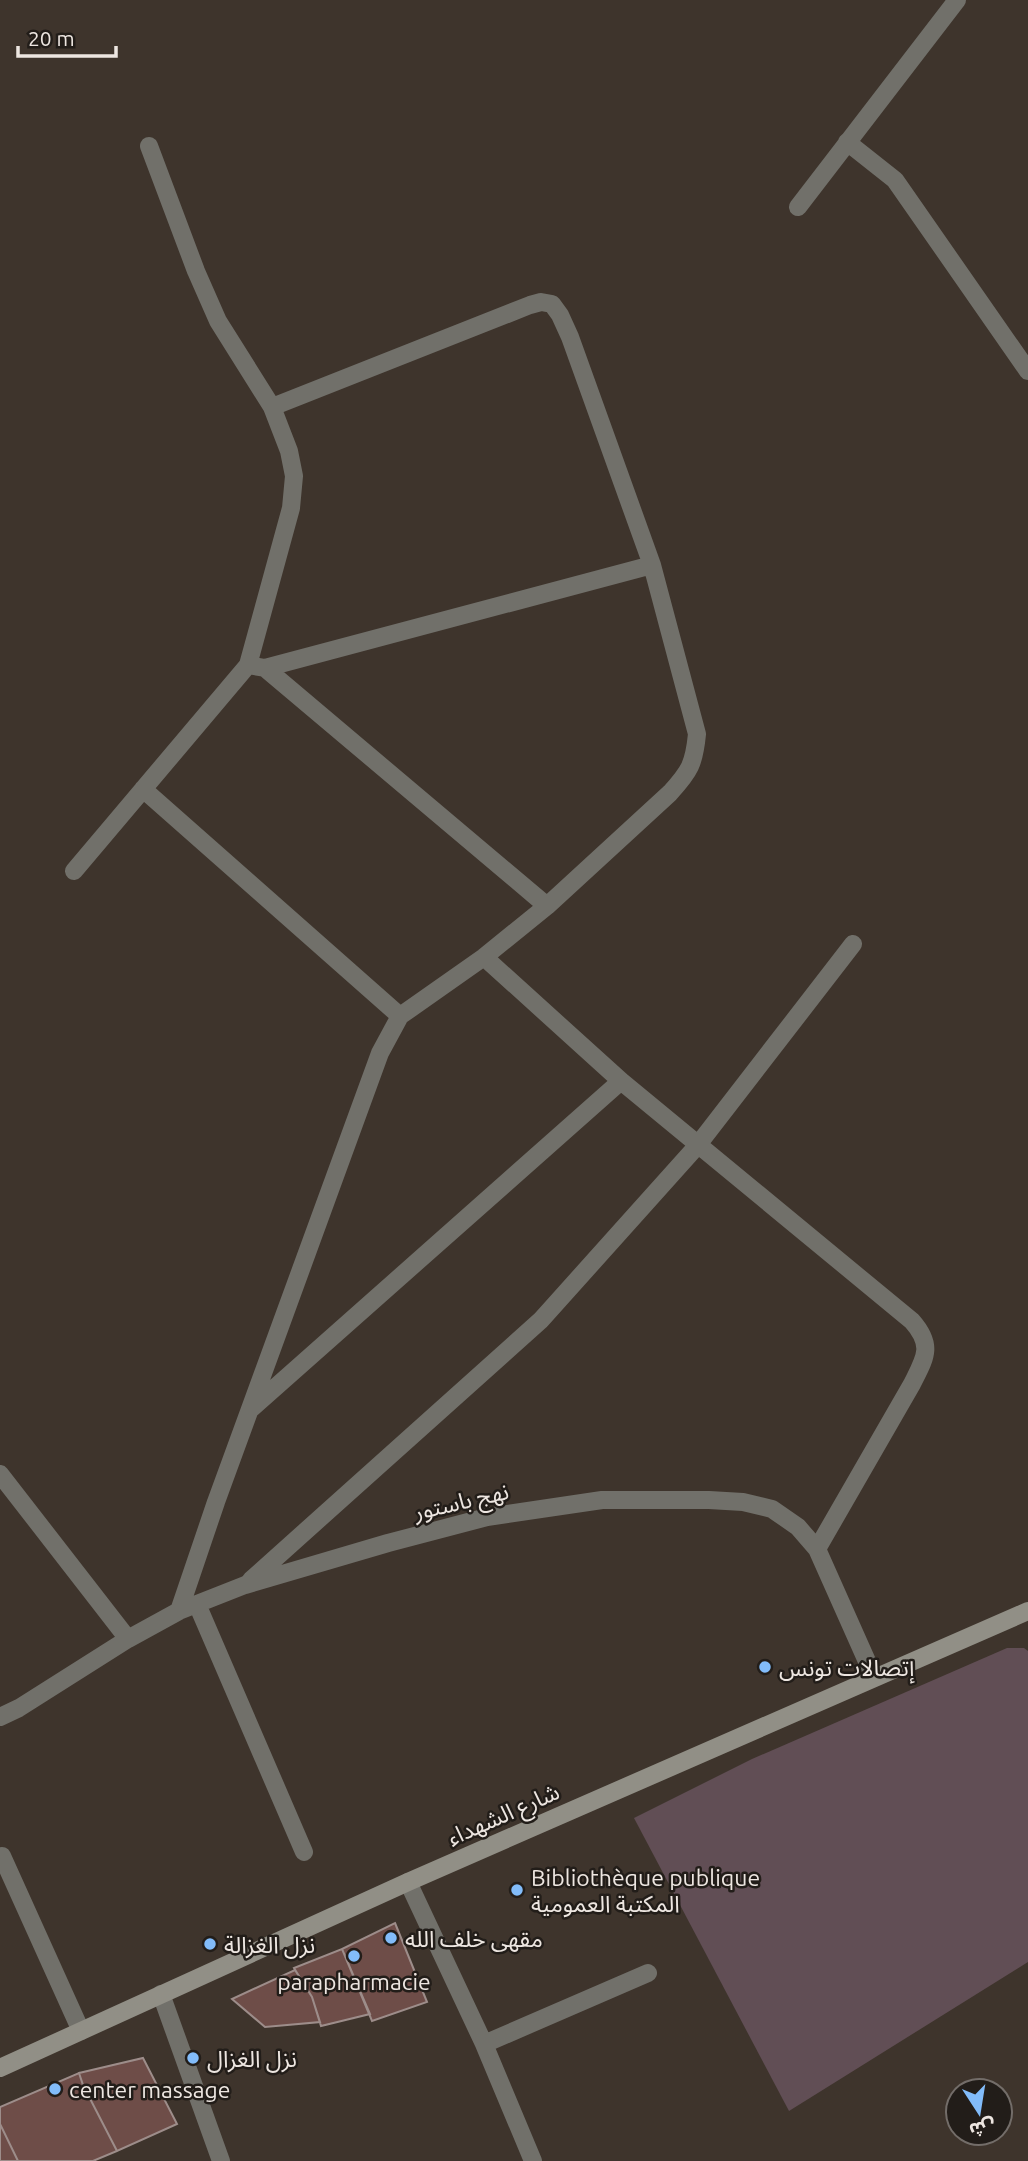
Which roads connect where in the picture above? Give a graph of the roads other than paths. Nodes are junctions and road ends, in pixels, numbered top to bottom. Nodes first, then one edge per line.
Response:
1 (957, 0) edge
2 (848, 142) junction
3 (149, 146) dead end
4 (798, 207) dead end
5 (1028, 371) edge
6 (272, 407) junction
7 (652, 565) junction
8 (257, 667) junction
9 (143, 789) junction
10 (74, 872) dead end
11 (547, 906) junction
12 (853, 944) dead end
13 (484, 957) junction
14 (400, 1016) junction
15 (621, 1081) junction
16 (697, 1146) junction
17 (250, 1410) junction
18 (0, 1474) edge
19 (817, 1549) junction
20 (246, 1585) junction
21 (197, 1604) junction
22 (1028, 1611) edge
23 (179, 1612) junction
24 (128, 1639) junction
25 (874, 1677) junction
26 (0, 1717) edge
27 (304, 1852) dead end
28 (2, 1856) edge
29 (408, 1882) junction
30 (649, 1973) dead end
31 (161, 1994) junction
32 (81, 2031) junction
33 (484, 2044) junction
34 (0, 2068) edge
35 (221, 2161) edge
36 (533, 2161) edge

1 - 2 street
2 - 4 street
2 - 5 street
3 - 6 street
6 - 7 street
6 - 8 street
7 - 8 street
7 - 11 street
8 - 9 street
8 - 11 street
9 - 10 street
9 - 14 street
11 - 13 street
12 - 16 street
13 - 14 street
13 - 15 street
14 - 17 street
15 - 16 street
15 - 17 street
16 - 19 street
16 - 20 street
17 - 23 street
18 - 24 street
19 - 20 street, نهج باستور
19 - 25 street, نهج باستور
20 - 21 street, نهج باستور
21 - 23 street, نهج باستور
21 - 27 street
22 - 25 main road, شارع الشهداء
23 - 24 street, نهج باستور
24 - 26 street, نهج باستور
25 - 29 main road, شارع الشهداء
28 - 32 street
29 - 31 main road, شارع الشهداء
29 - 33 street
30 - 33 street
31 - 32 main road, شارع الشهداء
31 - 35 street
32 - 34 main road, شارع الشهداء
33 - 36 street

